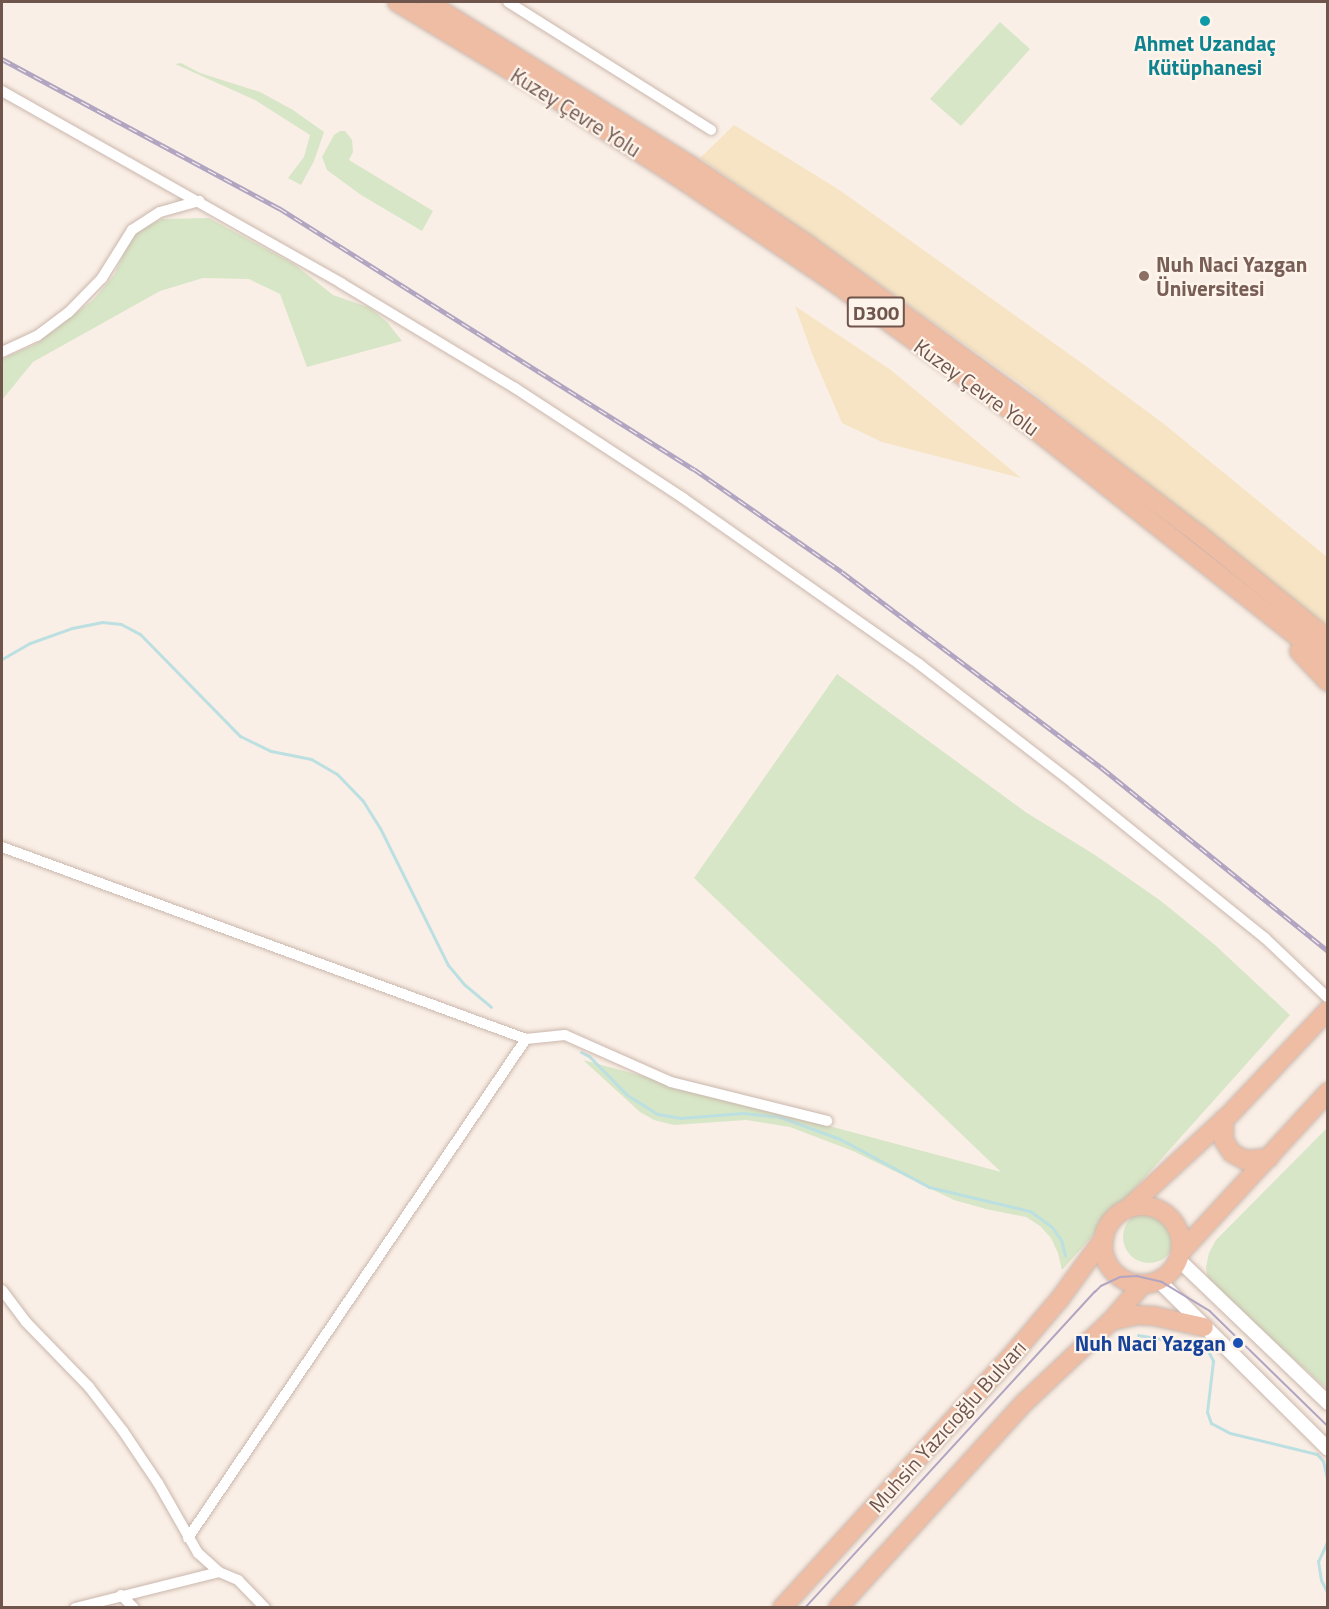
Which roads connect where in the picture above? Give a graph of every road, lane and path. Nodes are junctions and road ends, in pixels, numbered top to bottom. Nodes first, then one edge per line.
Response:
1 (397, 2) edge
2 (427, 2) edge
3 (508, 2) edge
4 (2, 91) edge
5 (711, 130) dead end
6 (199, 201) junction
7 (2, 352) edge
8 (1160, 525) junction
9 (1328, 639) edge
10 (1328, 661) edge
11 (1328, 682) edge
12 (2, 847) edge
13 (1328, 999) edge
14 (1321, 1017) edge
15 (526, 1039) junction
16 (1328, 1092) edge
17 (1224, 1119) junction
18 (827, 1121) dead end
19 (1269, 1158) junction
20 (1127, 1209) junction
21 (1104, 1238) junction
22 (1180, 1255) junction
23 (1150, 1283) junction
24 (2, 1290) edge
25 (1111, 1321) junction
26 (1204, 1327) junction
27 (1328, 1403) edge
28 (1328, 1449) edge
29 (188, 1538) junction
30 (219, 1572) junction
31 (122, 1595) junction
32 (75, 1608) edge
33 (134, 1608) edge
34 (265, 1608) edge
35 (782, 1608) edge
36 (838, 1608) edge

1 - 8 highway, Kuzey Çevre Yolu / D300
2 - 9 highway, Kuzey Çevre Yolu / D300
3 - 5 street
4 - 6 street
6 - 7 street
6 - 13 street
8 - 10 highway, Kuzey Çevre Yolu / D300
8 - 11 highway
12 - 15 street
13 - 14 highway
14 - 17 highway
15 - 18 street
15 - 29 street
16 - 19 highway
17 - 19 highway
17 - 20 highway
19 - 22 highway
20 - 21 highway
20 - 22 highway
21 - 23 highway
21 - 35 highway, Muhsin Yazıcıoğlu Bulvarı
22 - 23 highway
22 - 27 street
23 - 25 highway, Muhsin Yazıcıoğlu Bulvarı
23 - 26 street
24 - 29 street
25 - 26 highway
25 - 36 highway, Muhsin Yazıcıoğlu Bulvarı
26 - 28 street
29 - 30 street
30 - 31 street
30 - 34 street
31 - 32 street
31 - 33 street

